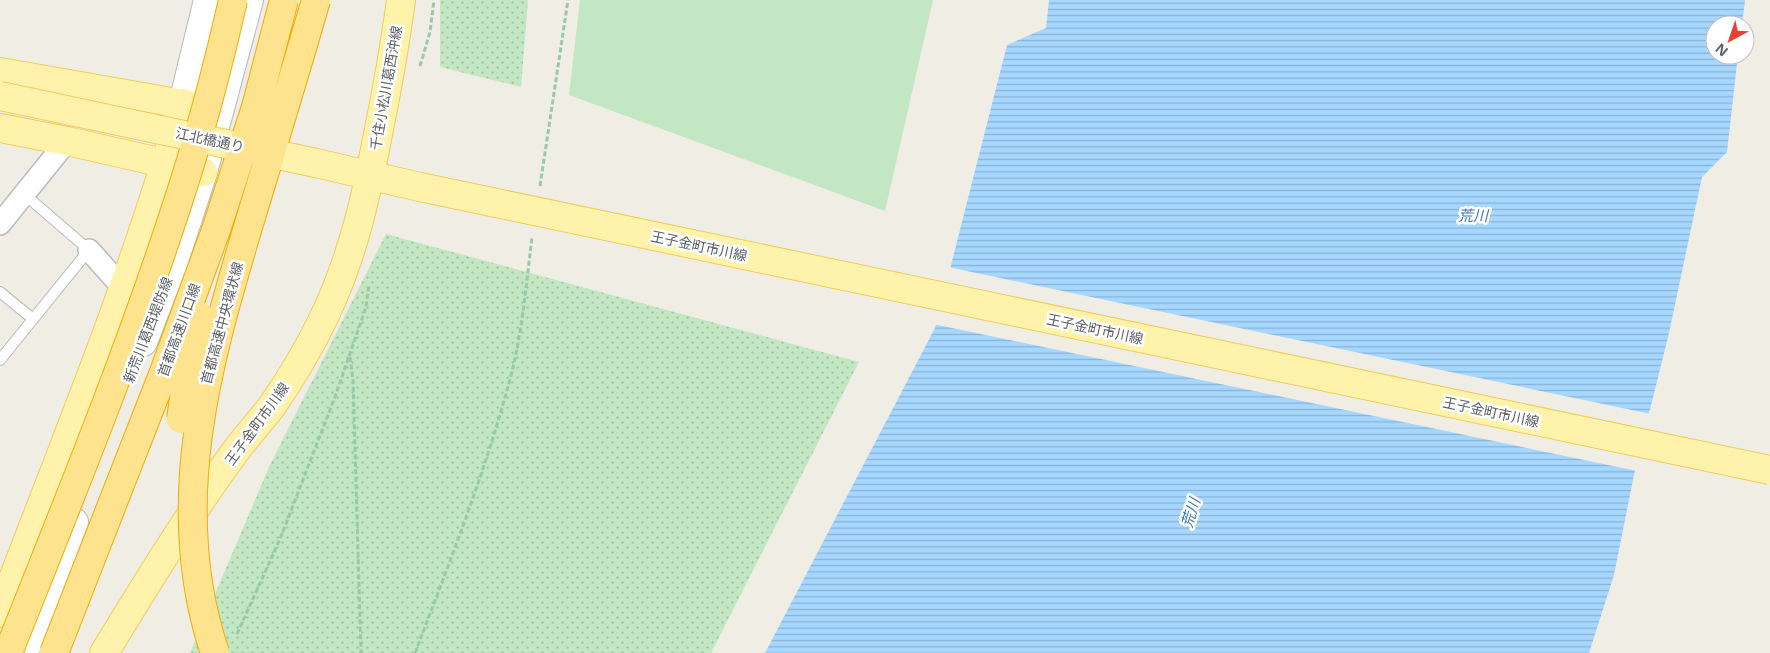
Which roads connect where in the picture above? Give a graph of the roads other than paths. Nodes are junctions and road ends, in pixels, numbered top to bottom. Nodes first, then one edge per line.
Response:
1 (208, 0) edge
2 (233, 0) edge
3 (249, 0) edge
4 (269, 0) edge
5 (284, 0) edge
6 (316, 0) edge
7 (401, 0) edge
8 (0, 72) edge
9 (0, 96) edge
10 (183, 103) junction
11 (220, 111) junction
12 (0, 128) edge
13 (68, 141) junction
14 (166, 163) junction
15 (202, 172) junction
16 (370, 176) junction
17 (420, 187) joint
18 (24, 194) junction
19 (0, 223) edge
20 (89, 250) junction
21 (123, 288) junction
22 (0, 292) edge
23 (32, 319) junction
24 (0, 360) edge
25 (1770, 470) edge
26 (0, 613) edge
27 (8, 653) edge
28 (24, 653) edge
29 (54, 653) edge
30 (104, 653) edge
31 (202, 653) edge
32 (215, 653) edge

1 - 10 main road
2 - 27 highway, bridge
3 - 11 main road, 新荒川葛西堤防線
4 - 31 highway, 首都高速中央環状線, bridge
5 - 29 highway, 首都高速川口線, bridge
6 - 32 highway, 首都高速中央環状線, bridge
7 - 16 main road, 千住小松川葛西沖線
8 - 10 main road
9 - 16 main road, 江北橋通り, bridge
10 - 11 main road
10 - 14 main road
11 - 15 main road, 新荒川葛西堤防線
12 - 13 main road
13 - 14 main road
13 - 18 street
14 - 15 main road
14 - 21 main road
15 - 28 main road, 新荒川葛西堤防線
16 - 17 main road, 江北橋通り
16 - 30 main road, 王子金町市川線
17 - 25 main road, 王子金町市川線, bridge
18 - 19 street
18 - 20 lane
20 - 21 street
20 - 23 lane
21 - 26 main road
22 - 23 lane
23 - 24 lane

